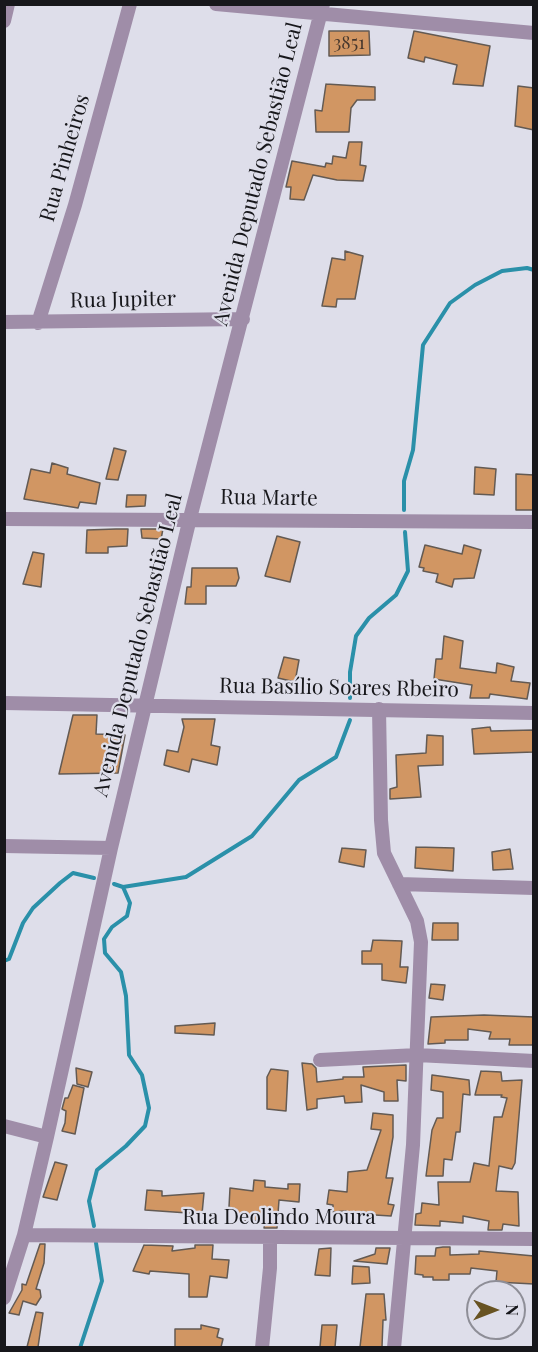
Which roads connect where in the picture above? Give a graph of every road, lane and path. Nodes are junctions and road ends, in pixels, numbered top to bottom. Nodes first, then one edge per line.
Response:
1 (8, 4) edge
2 (130, 4) edge
3 (216, 4) edge
4 (322, 9) edge
5 (4, 21) edge
6 (534, 33) edge
7 (243, 319) junction
8 (4, 322) edge
9 (38, 323) junction
10 (190, 518) junction
11 (4, 519) edge
12 (534, 522) edge
13 (4, 703) edge
14 (144, 706) junction
15 (380, 709) junction
16 (534, 713) edge
17 (4, 846) edge
18 (111, 848) junction
19 (399, 884) junction
20 (534, 888) edge
21 (417, 1055) junction
22 (320, 1060) dead end
23 (534, 1061) edge
24 (4, 1126) edge
25 (47, 1137) junction
26 (24, 1235) junction
27 (270, 1238) junction
28 (404, 1238) junction
29 (534, 1239) edge
30 (4, 1298) edge
31 (262, 1347) edge
32 (394, 1347) edge

1 - 5 street
2 - 9 street, Rua Pinheiros
3 - 4 street
4 - 6 street
4 - 7 street, Avenida Deputado Sebastião Leal
7 - 9 street, Rua Jupiter
7 - 10 street, Avenida Deputado Sebastião Leal
8 - 9 street, Rua Jupiter
10 - 11 street, Rua Marte
10 - 12 street, Rua Marte
10 - 14 street, Avenida Deputado Sebastião Leal
13 - 14 street, Rua Basílio Soares Rbeiro
14 - 15 street, Rua Basílio Soares Rbeiro
14 - 18 street, Avenida Deputado Sebastião Leal
15 - 16 street, Rua Basílio Soares Rbeiro
15 - 19 street
17 - 18 street
18 - 25 street, Avenida Deputado Sebastião Leal
19 - 20 street
19 - 21 street
21 - 22 street
21 - 23 street
21 - 28 street
24 - 25 street
25 - 26 street, Avenida Deputado Sebastião Leal
26 - 27 street, Rua Deolindo Moura
26 - 30 street, Avenida Deputado Sebastião Leal
27 - 28 street, Rua Deolindo Moura
27 - 31 street
28 - 29 street, Rua Deolindo Moura
28 - 32 street

